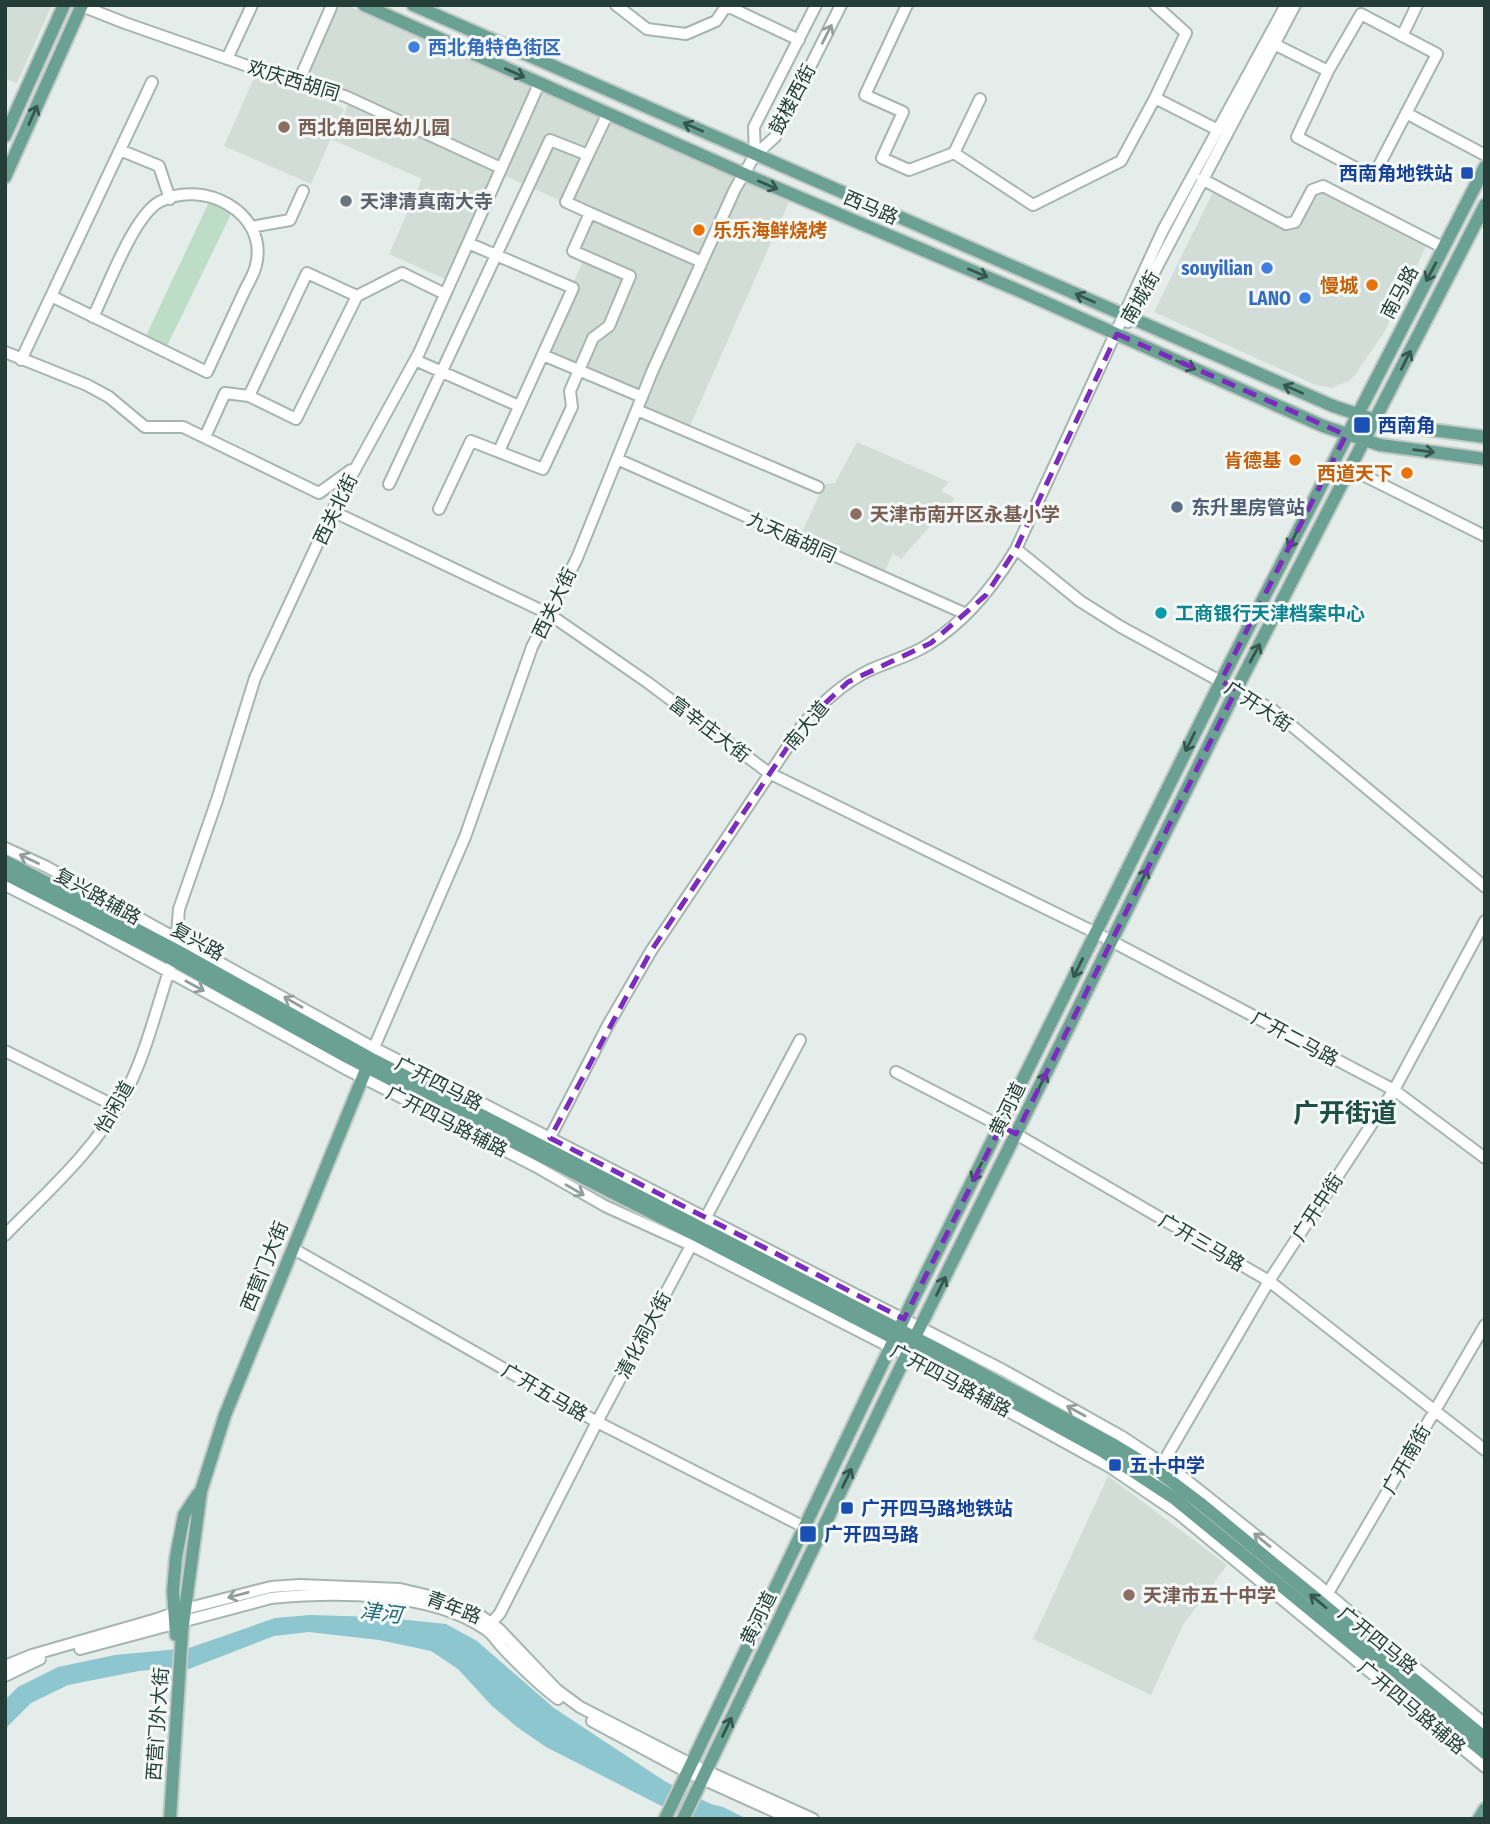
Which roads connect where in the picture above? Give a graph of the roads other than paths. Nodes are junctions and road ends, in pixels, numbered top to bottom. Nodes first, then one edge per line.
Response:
1 (64, 5) edge
2 (252, 5) edge
3 (331, 5) edge
4 (413, 5) edge
5 (616, 5) edge
6 (727, 5) edge
7 (816, 5) edge
8 (841, 5) edge
9 (907, 5) edge
10 (1155, 5) edge
11 (1286, 5) edge
12 (1295, 5) edge
13 (1417, 5) edge
14 (82, 6) edge
15 (373, 7) edge
16 (1402, 36) junction
17 (799, 40) junction
18 (1274, 44) junction
19 (227, 59) junction
20 (1328, 71) junction
21 (152, 82) dead end
22 (298, 83) junction
23 (539, 84) junction
24 (1155, 98) junction
25 (980, 99) dead end
26 (608, 113) junction
27 (1406, 113) junction
28 (1218, 130) junction
29 (5, 136) edge
30 (120, 150) junction
31 (954, 153) junction
32 (588, 155) junction
33 (755, 155) junction
34 (1485, 155) edge
35 (1485, 167) edge
36 (500, 168) junction
37 (744, 174) junction
38 (5, 177) edge
39 (1202, 179) junction
40 (303, 191) dead end
41 (170, 199) junction
42 (1485, 205) edge
43 (590, 213) junction
44 (251, 227) junction
45 (468, 243) junction
46 (1444, 248) junction
47 (497, 256) junction
48 (702, 262) junction
49 (445, 294) junction
50 (51, 296) junction
51 (357, 296) junction
52 (1127, 316) junction
53 (93, 317) junction
54 (1117, 334) junction
55 (5, 352) edge
56 (543, 355) junction
57 (21, 359) junction
58 (415, 360) junction
59 (579, 371) junction
60 (443, 373) junction
61 (248, 396) junction
62 (642, 397) junction
63 (519, 406) junction
64 (637, 410) junction
65 (1357, 414) junction
66 (1375, 421) junction
67 (1346, 435) junction
68 (205, 437) junction
69 (1485, 437) edge
70 (1365, 441) junction
71 (499, 451) junction
72 (617, 459) junction
73 (1485, 459) edge
74 (355, 467) junction
75 (1351, 469) junction
76 (389, 484) dead end
77 (818, 487) dead end
78 (439, 509) dead end
79 (332, 511) junction
80 (1485, 536) edge
81 (1016, 549) junction
82 (549, 614) junction
83 (966, 614) junction
84 (1221, 681) junction
85 (1236, 690) junction
86 (769, 773) junction
87 (5, 848) edge
88 (5, 860) edge
89 (5, 874) edge
90 (5, 885) edge
91 (1485, 887) edge
92 (1485, 921) edge
93 (1096, 933) junction
94 (1112, 942) junction
95 (174, 956) junction
96 (800, 1040) dead end
97 (5, 1051) edge
98 (369, 1063) junction
99 (895, 1072) dead end
100 (1394, 1090) junction
101 (117, 1107) junction
102 (1001, 1126) junction
103 (1016, 1134) junction
104 (543, 1152) junction
105 (1485, 1158) edge
106 (699, 1232) junction
107 (5, 1235) edge
108 (292, 1248) junction
109 (1269, 1281) junction
110 (1485, 1325) edge
111 (897, 1333) junction
112 (913, 1342) junction
113 (1434, 1411) junction
114 (597, 1422) junction
115 (1485, 1450) edge
116 (1155, 1477) junction
117 (804, 1527) junction
118 (1328, 1593) junction
119 (179, 1622) junction
120 (489, 1626) junction
121 (5, 1666) edge
122 (5, 1676) edge
123 (177, 1677) junction
124 (1485, 1724) edge
125 (1485, 1738) edge
126 (1485, 1753) edge
127 (1485, 1767) edge
128 (687, 1772) junction
129 (702, 1779) junction
130 (1485, 1810) edge
131 (666, 1818) edge
132 (164, 1819) edge
133 (170, 1819) edge
134 (683, 1819) edge
135 (791, 1819) edge
136 (813, 1819) edge
137 (1479, 1819) edge

1 - 29 main road
2 - 19 street
3 - 22 street
33 -> 4 main road, 西马路
5 - 6 street
6 - 17 street
7 - 17 street, 鼓楼西街
33 -> 8 street, 鼓楼西街
9 - 31 street
10 - 24 street
11 - 28 street, 南城街
12 - 18 street, 南城街
13 - 16 street
14 - 19 street, 欢庆西胡同
38 -> 14 main road
15 -> 23 main road, 西马路
16 - 20 street
16 - 27 street
17 - 33 street, 鼓楼西街
18 - 20 street
18 - 39 street, 南城街
19 - 22 street, 欢庆西胡同
20 - 27 street
21 - 30 street
22 - 36 street, 欢庆西胡同
23 - 26 main road, 西马路
23 - 36 street, 西关北街
24 - 28 street
24 - 31 street
25 - 31 street
26 - 32 street
26 - 37 main road, 西马路
27 - 34 street
28 - 52 street, 南城街
30 - 41 street
30 - 50 street
32 - 43 street
32 - 47 street
33 - 37 street, 西关大街
52 -> 33 main road, 西马路
35 - 46 main road, 南马路
36 - 45 street, 西关北街
37 - 48 street, 西关大街
37 -> 54 main road, 西马路
39 - 46 street
39 - 52 street, 南城街
40 - 44 street
41 - 44 street
41 - 53 street
66 -> 42 main road, 南马路
43 - 48 street
43 - 59 street
44 - 53 street
45 - 47 street
45 - 49 street, 西关北街
46 -> 65 main road, 南马路
47 - 56 street
47 - 60 street
48 - 62 street, 西关大街
49 - 51 street
49 - 58 street, 西关北街
50 - 53 street
50 - 57 street
51 - 61 street
51 - 61 street
52 - 54 street, 南城街
65 -> 52 main road, 西马路
54 -> 67 main road, 西马路
54 - 81 street, 南大道
55 - 57 street
56 - 59 street
56 - 63 street
57 - 68 street
58 - 60 street
58 - 74 street, 西关北街
59 - 62 street
59 - 71 street
60 - 63 street
60 - 76 street
61 - 68 street
62 - 64 street, 西关大街
63 - 71 street
64 - 72 street, 西关大街
64 - 77 street
65 - 66 main road, 西马路
65 - 67 main road, 南马路
66 - 69 main road, 西马路
66 - 70 main road, 黄河道
67 - 70 main road, 西马路
67 -> 84 main road, 黄河道
68 - 74 street
70 -> 73 main road, 西马路
70 - 75 main road, 黄河道
71 - 78 street
72 - 82 street, 西关大街
72 - 83 street, 九天庙胡同
74 - 79 street, 西关北街
75 - 80 street
85 -> 75 main road, 黄河道
79 - 82 street, 富辛庄大街
79 - 95 street, 西关北街
81 - 83 street, 南大道
81 - 84 street, 广开大街
82 - 86 street, 富辛庄大街
82 - 98 street, 西关大街
83 - 86 street, 南大道
84 - 85 street, 广开大街
84 -> 93 main road, 黄河道
85 - 91 street, 广开大街
94 -> 85 main road, 黄河道
86 - 93 street, 富辛庄大街
86 - 104 street, 南大道
95 -> 87 street, 复兴路辅路
88 - 95 main road, 复兴路
89 - 95 main road, 复兴路
90 - 95 street, 复兴路辅路
92 - 100 street, 广开中街
93 - 94 street, 广开二马路
93 -> 102 main road, 黄河道
94 - 100 street, 广开二马路
103 -> 94 main road, 黄河道
95 -> 98 street, 复兴路辅路
95 - 98 main road, 复兴路
98 -> 95 street, 复兴路辅路
95 - 101 street, 怡闲道
96 - 106 street, 清化祠大街
97 - 101 street
98 - 104 main road, 广开四马路
98 - 104 street, 广开四马路辅路
98 - 108 main road, 西营门大街
99 - 102 street, 广开三马路
100 - 105 street, 广开二马路
100 - 109 street, 广开中街
101 - 107 street, 怡闲道
102 - 103 street, 广开三马路
102 -> 111 main road, 黄河道
103 - 109 street, 广开三马路
112 -> 103 main road, 黄河道
104 - 106 main road, 广开四马路
104 -> 106 street, 广开四马路辅路
106 - 111 main road, 广开四马路
106 - 111 street, 广开四马路辅路
106 - 114 street, 清化祠大街
108 - 114 street, 广开五马路
108 - 119 main road, 西营门大街
109 - 113 street, 广开三马路
109 - 116 street, 广开中街
110 - 113 street, 广开南街
111 - 112 main road, 广开四马路
111 - 112 street, 广开四马路辅路
111 - 117 main road, 黄河道
112 - 116 main road, 广开四马路
112 - 116 street, 广开四马路辅路
129 -> 112 main road, 黄河道
113 - 115 street, 广开三马路
113 - 118 street, 广开南街
114 - 117 street, 广开五马路
114 - 120 street, 清化祠大街
118 -> 116 street, 广开四马路
125 -> 116 main road, 广开四马路
116 - 126 main road, 广开四马路
116 - 127 street, 广开四马路辅路
117 - 128 main road, 黄河道
118 - 124 street, 广开四马路
119 - 120 street, 青年路
119 - 121 street, 青年路
119 - 122 street, 青年路
119 - 123 main road, 西营门外大街
120 - 128 street, 青年路
123 - 132 main road, 西营门外大街
123 - 133 main road, 西营门外大街
128 - 129 street, 青年路
128 - 131 main road, 黄河道
129 - 134 main road, 黄河道
129 - 135 street, 青年路
129 - 136 street, 青年路
130 - 137 main road

